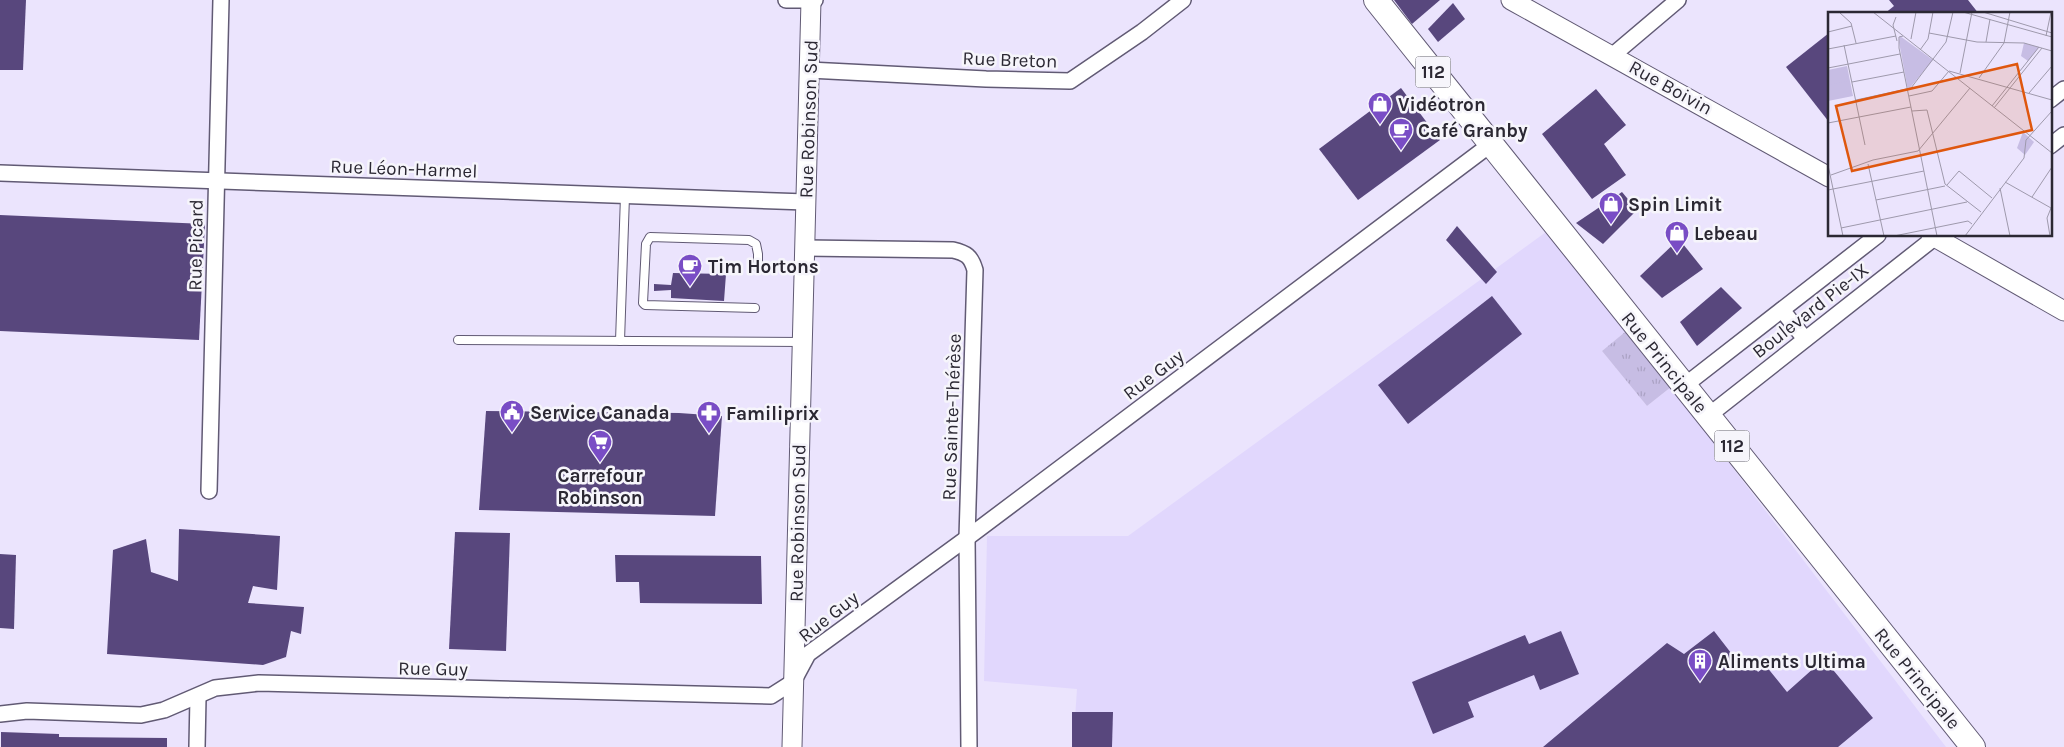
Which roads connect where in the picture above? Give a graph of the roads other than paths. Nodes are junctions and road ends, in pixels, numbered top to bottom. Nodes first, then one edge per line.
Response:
1 (221, 0) edge
2 (786, 0) edge
3 (811, 0) edge
4 (816, 0) edge
5 (1183, 0) edge
6 (1376, 0) edge
7 (1511, 0) edge
8 (1678, 0) edge
9 (1612, 55) junction
10 (809, 70) junction
11 (2064, 89) edge
12 (2052, 98) edge
13 (2064, 135) edge
14 (1491, 144) junction
15 (2052, 144) edge
16 (0, 173) edge
17 (1828, 176) edge
18 (216, 181) junction
19 (625, 196) junction
20 (806, 202) junction
21 (1877, 236) edge
22 (1934, 236) edge
23 (805, 248) junction
24 (758, 268) dead end
25 (755, 308) dead end
26 (1782, 310) junction
27 (2064, 311) edge
28 (1806, 339) junction
29 (458, 340) dead end
30 (620, 341) junction
31 (802, 342) junction
32 (1684, 386) junction
33 (1708, 416) junction
34 (209, 491) dead end
35 (968, 538) junction
36 (793, 682) junction
37 (198, 697) junction
38 (0, 714) edge
39 (197, 747) edge
40 (792, 747) edge
41 (969, 747) edge
42 (1972, 747) edge

1 - 18 street, Rue Picard
2 - 3 street
3 - 4 street
3 - 10 street, Rue Robinson Sud
5 - 10 street, Rue Breton
6 - 14 main road, Rue Principale / 112
7 - 9 street, Rue Boivin
8 - 9 street
9 - 17 street, Rue Boivin
10 - 20 street, Rue Robinson Sud
11 - 12 street
13 - 15 street
14 - 32 main road, Rue Principale / 112
14 - 35 street, Rue Guy
16 - 18 street, Rue Léon-Harmel
18 - 19 street, Rue Léon-Harmel
18 - 34 street, Rue Picard
19 - 20 street, Rue Léon-Harmel
19 - 30 lane
20 - 23 street, Rue Robinson Sud
21 - 26 street, Boulevard Pie-IX
22 - 27 street
22 - 28 street, Boulevard Pie-IX
23 - 31 street, Rue Robinson Sud
23 - 35 street, Rue Sainte-Thérèse
24 - 25 lane
26 - 28 street
26 - 32 street, Boulevard Pie-IX
28 - 33 street, Boulevard Pie-IX
29 - 30 lane
30 - 31 lane
31 - 36 street, Rue Robinson Sud
32 - 33 main road, Rue Principale / 112
33 - 42 main road, Rue Principale / 112
35 - 36 street, Rue Guy
35 - 41 street, Rue Sainte-Thérèse
36 - 37 street, Rue Guy
36 - 40 street, Rue Robinson Sud
37 - 38 street, Rue Guy
37 - 39 street

